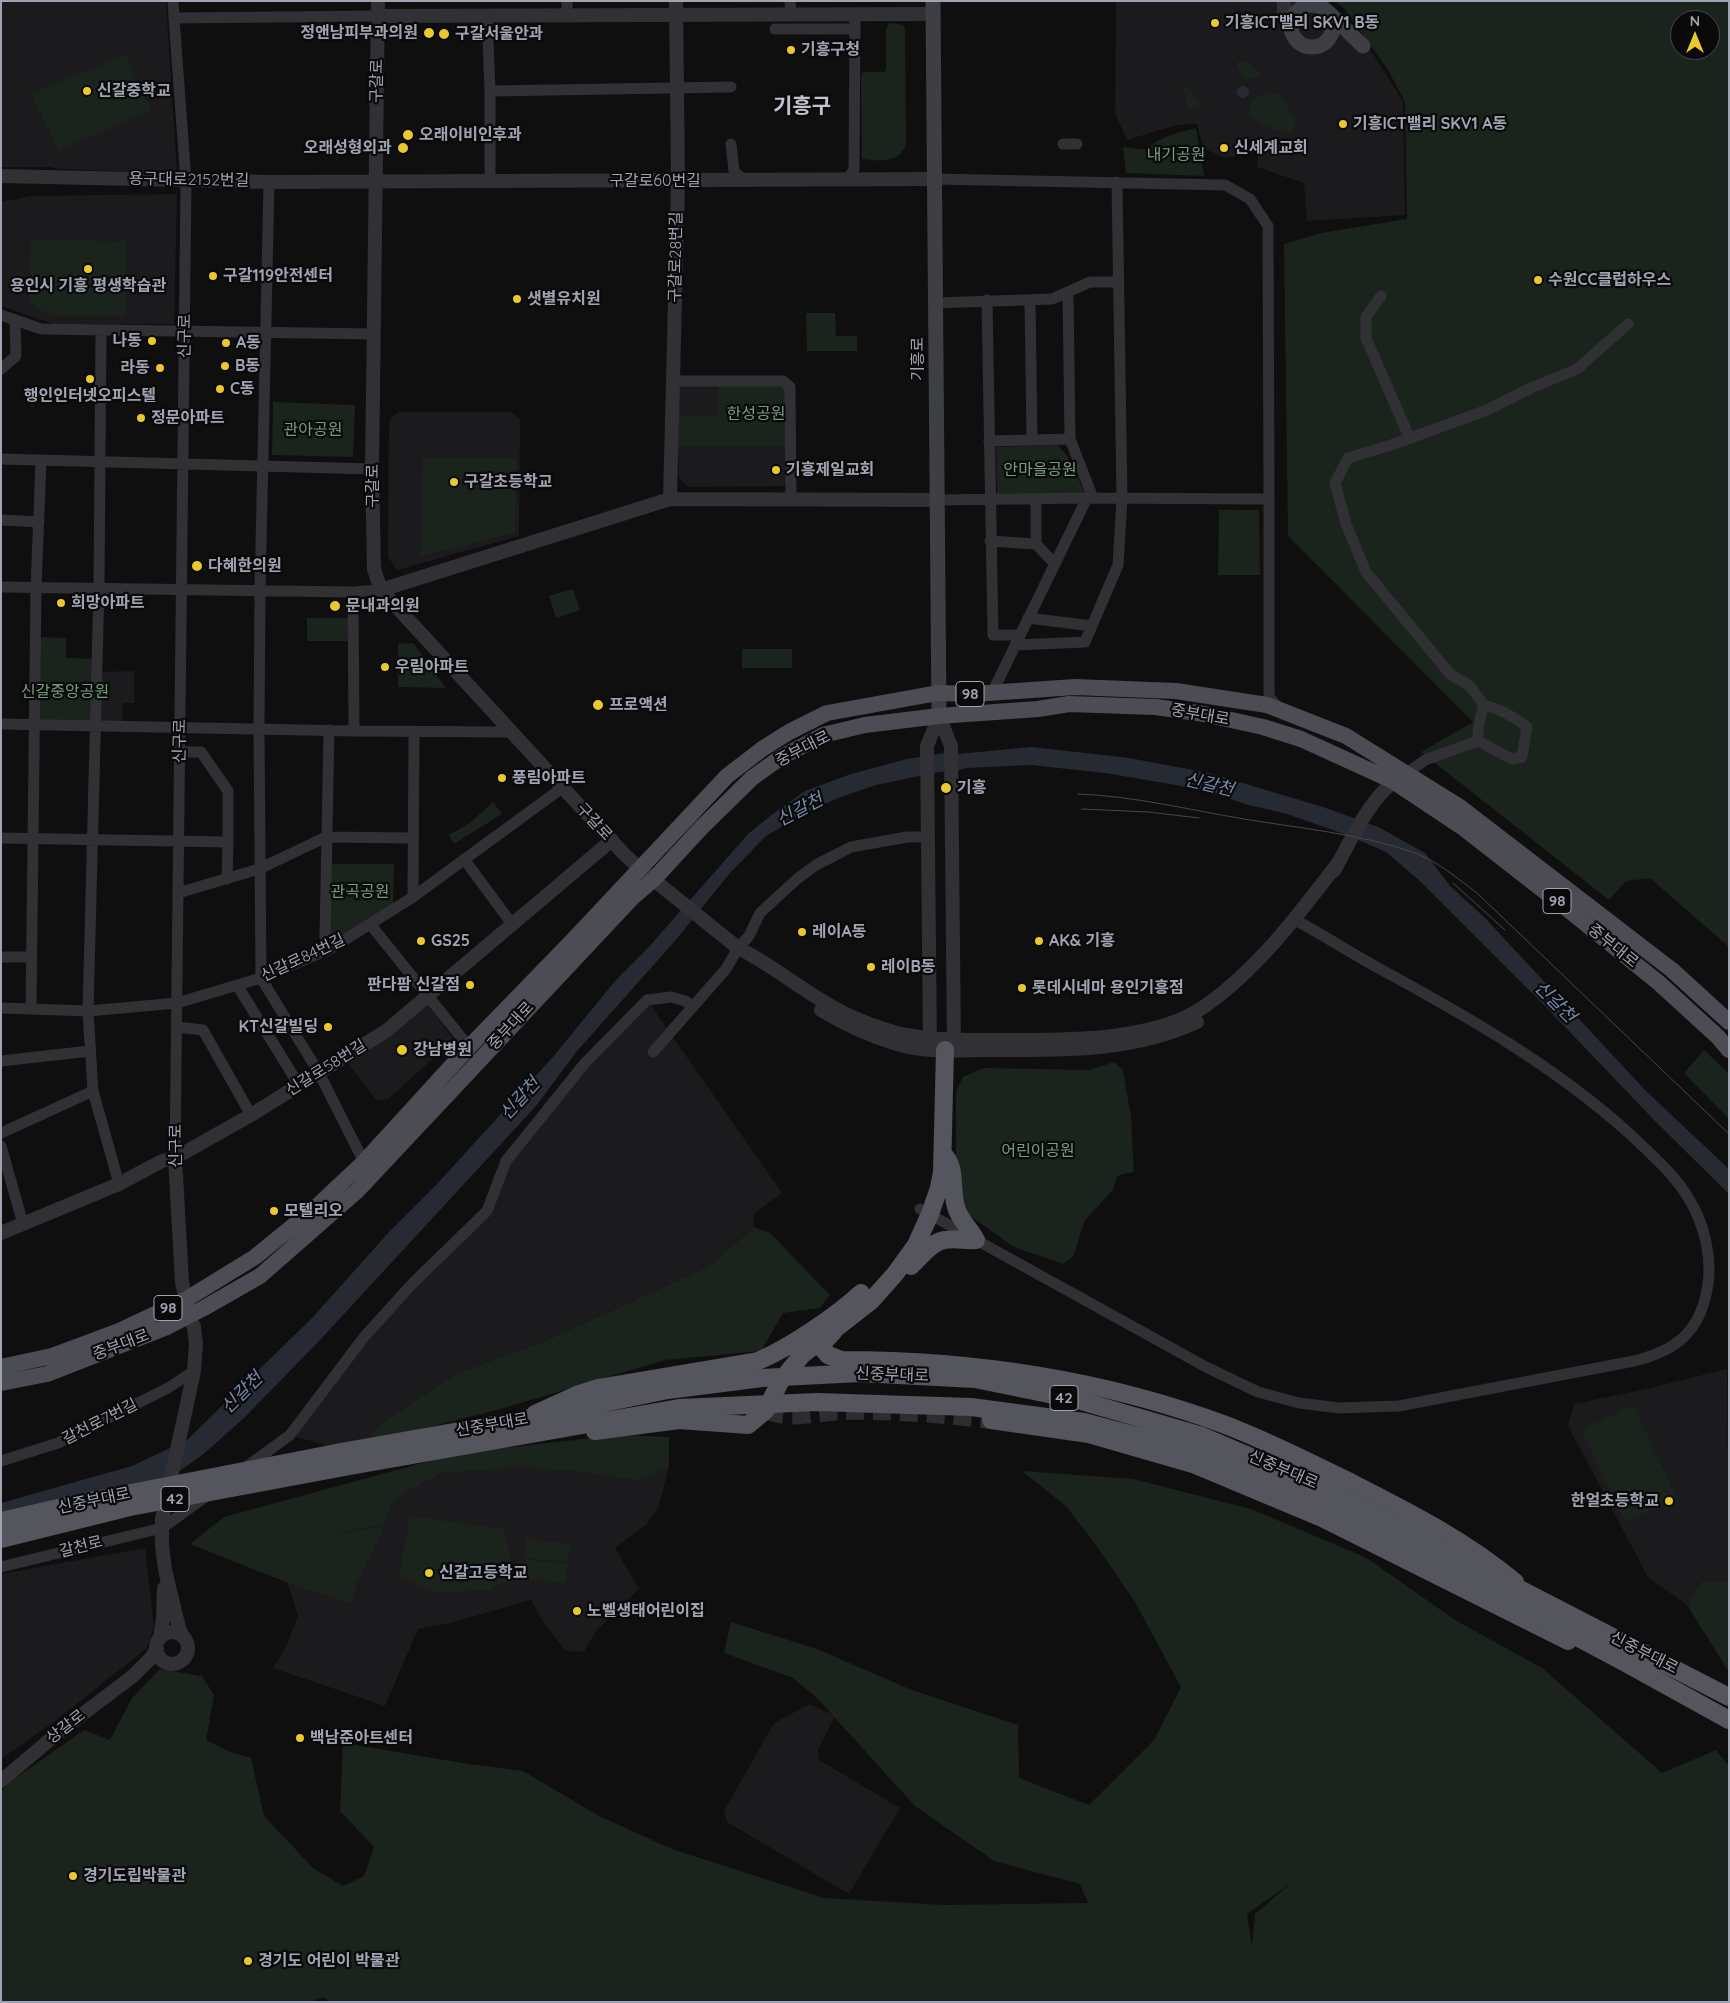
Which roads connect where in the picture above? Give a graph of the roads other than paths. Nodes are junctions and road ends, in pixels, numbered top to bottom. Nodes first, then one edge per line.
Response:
1 (173, 1) edge
2 (378, 1) edge
3 (1321, 7) edge
4 (567, 8) edge
5 (676, 8) edge
6 (791, 8) edge
7 (933, 8) edge
8 (856, 14) junction
9 (378, 16) junction
10 (487, 16) junction
11 (174, 18) junction
12 (775, 28) dead end
13 (855, 29) junction
14 (1363, 46) dead end
15 (731, 87) dead end
16 (677, 88) junction
17 (490, 91) junction
18 (731, 144) dead end
19 (1063, 144) dead end
20 (1077, 144) dead end
21 (1, 176) edge
22 (934, 179) junction
23 (186, 181) junction
24 (678, 181) junction
25 (745, 181) junction
26 (840, 181) junction
27 (269, 182) junction
28 (376, 182) junction
29 (490, 182) junction
30 (1117, 182) junction
31 (1119, 282) junction
32 (1068, 292) junction
33 (1381, 296) dead end
34 (987, 300) junction
35 (1030, 300) junction
36 (936, 303) junction
37 (1, 315) edge
38 (15, 321) junction
39 (1628, 324) dead end
40 (101, 330) junction
41 (185, 330) junction
42 (266, 331) junction
43 (374, 334) junction
44 (1, 369) edge
45 (673, 381) junction
46 (1410, 438) junction
47 (1070, 439) junction
48 (1032, 440) junction
49 (990, 441) junction
50 (1, 459) edge
51 (41, 461) junction
52 (100, 463) junction
53 (183, 466) junction
54 (262, 467) junction
55 (372, 469) junction
56 (1090, 498) junction
57 (670, 499) junction
58 (989, 499) junction
59 (1036, 499) junction
60 (1122, 499) junction
61 (1269, 499) junction
62 (791, 500) junction
63 (937, 500) junction
64 (1, 520) edge
65 (39, 522) junction
66 (990, 540) junction
67 (1036, 544) junction
68 (1055, 564) junction
69 (1, 587) edge
70 (36, 588) junction
71 (99, 588) junction
72 (182, 590) junction
73 (381, 590) junction
74 (260, 591) junction
75 (353, 592) junction
76 (1028, 618) junction
77 (1092, 626) junction
78 (1018, 640) junction
79 (938, 693) junction
80 (992, 693) junction
81 (1269, 698) junction
82 (1247, 702) junction
83 (1484, 705) junction
84 (1282, 712) junction
85 (939, 716) junction
86 (1, 724) edge
87 (34, 724) junction
88 (95, 726) junction
89 (180, 727) junction
90 (259, 729) junction
91 (329, 730) junction
92 (354, 731) junction
93 (414, 731) junction
94 (510, 732) junction
95 (1478, 740) junction
96 (180, 752) junction
97 (1400, 777) junction
98 (562, 788) junction
99 (326, 837) junction
100 (928, 837) junction
101 (1, 838) edge
102 (32, 838) junction
103 (413, 838) junction
104 (91, 839) junction
105 (179, 840) junction
106 (612, 840) junction
107 (228, 842) junction
108 (464, 859) junction
109 (639, 868) junction
110 (259, 869) junction
111 (227, 879) junction
112 (654, 879) junction
113 (178, 893) junction
114 (413, 897) junction
115 (1297, 921) junction
116 (370, 924) junction
117 (512, 924) junction
118 (738, 948) junction
119 (330, 949) junction
120 (1, 957) edge
121 (31, 957) junction
122 (261, 978) junction
123 (237, 985) junction
124 (427, 996) junction
125 (177, 1003) junction
126 (693, 1007) junction
127 (1, 1008) edge
128 (31, 1009) junction
129 (88, 1011) junction
130 (1728, 1021) edge
131 (177, 1027) junction
132 (942, 1046) junction
133 (469, 1047) junction
134 (1729, 1050) edge
135 (90, 1051) junction
136 (653, 1052) dead end
137 (1, 1061) edge
138 (319, 1073) junction
139 (299, 1085) junction
140 (93, 1091) junction
141 (250, 1115) junction
142 (1, 1133) edge
143 (1, 1146) edge
144 (943, 1153) junction
145 (175, 1158) junction
146 (364, 1162) junction
147 (119, 1184) junction
148 (925, 1211) junction
149 (23, 1224) junction
150 (1, 1233) edge
151 (976, 1240) junction
152 (895, 1274) junction
153 (185, 1300) junction
154 (189, 1316) junction
155 (828, 1327) junction
156 (1, 1367) edge
157 (192, 1378) junction
158 (1, 1383) edge
159 (991, 1420) tunnel mouth
160 (522, 1428) junction
161 (1, 1461) edge
162 (1, 1521) edge
163 (162, 1523) junction
164 (1, 1539) edge
165 (1, 1567) edge
166 (165, 1570) junction
167 (1526, 1592) junction
168 (183, 1636) junction
169 (158, 1644) junction
170 (167, 1662) junction
171 (1624, 1662) junction
172 (133, 1676) junction
173 (1729, 1697) edge
174 (1729, 1720) edge
175 (3, 1778) edge

1 - 11 street, 신구로
2 - 9 street, 구갈로
3 - 14 main road
4 - 5 street
4 - 10 street
5 - 6 street
5 - 16 street, 구갈로28번길
6 - 8 street
7 - 8 street
7 - 22 main road, 기흥로
8 - 13 street
9 - 10 street
9 - 11 street
9 - 28 street, 구갈로
10 - 17 street
11 - 23 street, 신구로
12 - 13 street
13 - 26 street
15 - 16 street
16 - 17 street
16 - 24 street, 구갈로28번길
17 - 29 street
18 - 25 street
19 - 20 street
21 - 23 street, 용구대로2152번길
22 - 26 street, 구갈로60번길
22 - 30 street
22 - 36 main road, 기흥로
23 - 27 street, 용구대로2152번길
23 - 41 street, 신구로
24 - 25 street, 구갈로60번길
24 - 29 street, 구갈로60번길
24 - 45 street, 구갈로28번길
25 - 26 street, 구갈로60번길
27 - 28 street, 용구대로2152번길
27 - 42 street
28 - 29 street, 구갈로60번길
28 - 43 street, 구갈로
30 - 31 street
30 - 61 street
31 - 32 street
31 - 60 street
32 - 35 street
32 - 47 street
33 - 46 street
34 - 35 street
34 - 36 street
34 - 49 street
35 - 48 street
36 - 63 main road, 기흥로
37 - 38 street
38 - 40 street
38 - 44 street
39 - 46 street
40 - 41 street
40 - 52 street
41 - 42 street
41 - 53 street, 신구로
42 - 43 street
42 - 54 street
43 - 55 street, 구갈로
45 - 57 street, 구갈로28번길
45 - 62 street
46 - 83 street
47 - 48 street
47 - 56 street
48 - 49 street
49 - 58 street
50 - 51 street
51 - 52 street
51 - 65 street
52 - 53 street
52 - 71 street
53 - 54 street
53 - 72 street, 신구로
54 - 55 street
54 - 74 street
55 - 73 street, 구갈로
56 - 59 street
56 - 60 street
56 - 68 street
57 - 62 street
57 - 73 street
58 - 59 street
58 - 63 street
58 - 66 street
59 - 67 street
60 - 61 street
60 - 77 street
61 - 81 street
62 - 63 street
63 - 79 main road, 기흥로
64 - 65 street
65 - 70 street
66 - 67 street
66 - 78 street
67 - 68 street
68 - 76 street
69 - 70 street
70 - 71 street
70 - 87 street
71 - 72 street
71 - 88 street
72 - 74 street
72 - 89 street, 신구로
73 - 75 street
73 - 94 street, 구갈로
74 - 75 street
74 - 90 street
75 - 92 street
76 - 77 street
76 - 78 street
77 - 78 street
78 - 80 street
79 - 80 main road, 중부대로 / 98
79 - 85 main road, 기흥로
79 - 109 main road, 중부대로 / 98
80 - 82 main road, 중부대로 / 98
81 - 82 street
81 - 84 street
82 - 84 main road, 중부대로 / 98
83 - 95 street
83 - 95 street
84 - 97 main road, 중부대로 / 98
85 - 97 main road, 중부대로 / 98
85 - 100 street
85 - 112 main road, 중부대로 / 98
85 - 132 street
86 - 87 street
87 - 88 street
87 - 102 street
88 - 89 street
88 - 104 street
89 - 90 street
89 - 96 street, 신구로
90 - 91 street
90 - 110 street
91 - 92 street
91 - 99 street
92 - 93 street
93 - 94 street
93 - 103 street
94 - 98 street, 구갈로
95 - 97 street
96 - 105 street, 신구로
96 - 107 street
97 - 115 street, 구갈로
97 - 130 main road, 중부대로 / 98
97 - 134 main road, 중부대로 / 98
98 - 106 street, 구갈로
98 - 108 street, 신갈로84번길
99 - 103 street
99 - 110 street
99 - 119 street
100 - 118 street
100 - 132 street
101 - 102 street
102 - 104 street
102 - 121 street
103 - 114 street
104 - 105 street
104 - 129 street
105 - 107 street
105 - 113 street, 신구로
106 - 109 street, 구갈로
106 - 117 street, 신갈로58번길
107 - 111 street
108 - 114 street, 신갈로84번길
108 - 117 street
109 - 112 street, 구갈로
109 - 133 main road, 중부대로 / 98
110 - 111 street
110 - 122 street
111 - 113 street
112 - 118 street, 구갈로
112 - 154 main road, 중부대로 / 98
113 - 125 street, 신구로
114 - 116 street, 신갈로84번길
115 - 132 street, 구갈로
115 - 151 street
116 - 119 street, 신갈로84번길
116 - 124 street
117 - 124 street, 신갈로58번길
118 - 126 street
118 - 132 street, 구갈로
119 - 122 street, 신갈로84번길
120 - 121 street
121 - 128 street
122 - 123 street, 신갈로84번길
122 - 138 street
123 - 125 street, 신갈로84번길
123 - 139 street
124 - 133 street
124 - 138 street, 신갈로58번길
125 - 129 street, 신갈로84번길
125 - 131 street, 신구로
126 - 136 street
126 - 163 street
127 - 128 street, 신갈로84번길
128 - 129 street, 신갈로84번길
129 - 135 street
131 - 141 street
131 - 145 street, 신구로
132 - 144 highway
132 - 148 highway
133 - 146 main road, 중부대로 / 98
135 - 137 street
135 - 140 street
138 - 139 street, 신갈로58번길
138 - 146 street
139 - 141 street, 신갈로58번길
140 - 142 street
140 - 147 street
141 - 145 street, 신갈로58번길
143 - 149 street
144 - 148 highway
144 - 151 highway
145 - 147 street, 신갈로58번길
145 - 153 street, 신구로
146 - 153 main road, 중부대로 / 98
147 - 149 street, 신갈로58번길
148 - 151 street
148 - 152 highway
148 - 155 highway
149 - 150 street, 신갈로58번길
151 - 152 highway
152 - 155 highway
153 - 154 street, 신구로
153 - 156 main road, 중부대로 / 98
154 - 157 street, 신구로
154 - 158 main road, 중부대로 / 98
155 - 160 highway, bridge
155 - 160 highway, bridge
155 - 167 highway, bridge
157 - 161 street, 갈천로7번길
157 - 163 street, 신구로, bridge
159 - 171 highway, bridge
160 - 162 highway, 신중부대로 / 42, bridge
160 - 164 highway, 신중부대로 / 42, bridge
160 - 167 highway, 신중부대로 / 42, bridge
160 - 171 highway, 신중부대로 / 42, bridge
163 - 165 street, 갈천로
163 - 166 street, 신구로
166 - 168 street
166 - 169 street
167 - 173 highway, 신중부대로 / 42, bridge
168 - 169 street
168 - 170 street
169 - 170 street
169 - 172 street, 상갈로
170 - 172 street, 상갈로
171 - 174 highway, 신중부대로 / 42, bridge
172 - 175 street, 상갈로

